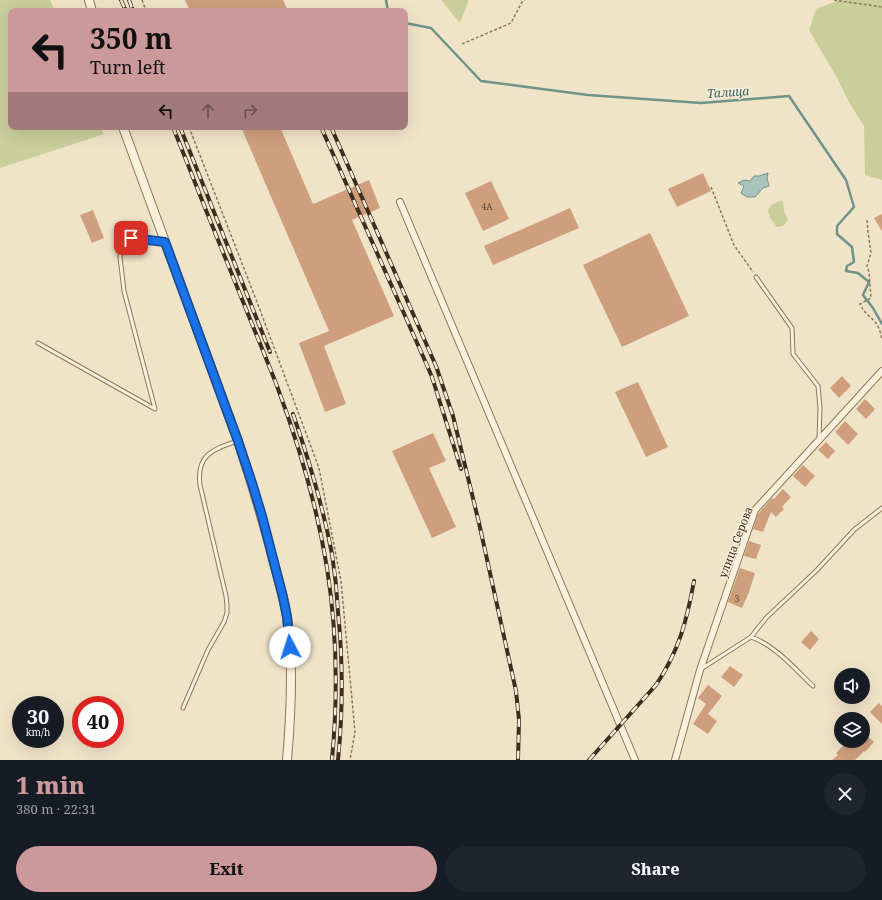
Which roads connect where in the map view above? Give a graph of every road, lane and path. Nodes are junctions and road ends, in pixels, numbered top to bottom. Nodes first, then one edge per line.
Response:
1 (525, 0) edge
2 (834, 0) edge
3 (882, 7) edge
4 (462, 44) dead end
5 (124, 130) edge
6 (190, 130) edge
7 (711, 187) dead end
8 (400, 202) dead end
9 (867, 220) dead end
10 (165, 242) junction
11 (756, 277) joint
12 (882, 340) edge
13 (38, 343) dead end
14 (882, 371) edge
15 (238, 441) junction
16 (819, 441) junction
17 (882, 508) edge
18 (751, 636) junction
19 (700, 670) junction
20 (814, 686) dead end
21 (184, 708) dead end
22 (287, 760) edge
23 (350, 760) edge
24 (634, 760) edge
25 (675, 760) edge

1 - 4 path
2 - 3 path
5 - 10 street
6 - 23 path
7 - 11 path
8 - 24 street
9 - 12 path
10 - 13 lane
10 - 15 street
11 - 16 lane
14 - 16 street, улица Серова
15 - 21 lane
15 - 22 street
16 - 19 street, улица Серова
17 - 18 lane
18 - 19 lane
18 - 20 lane
19 - 25 street, улица Серова

